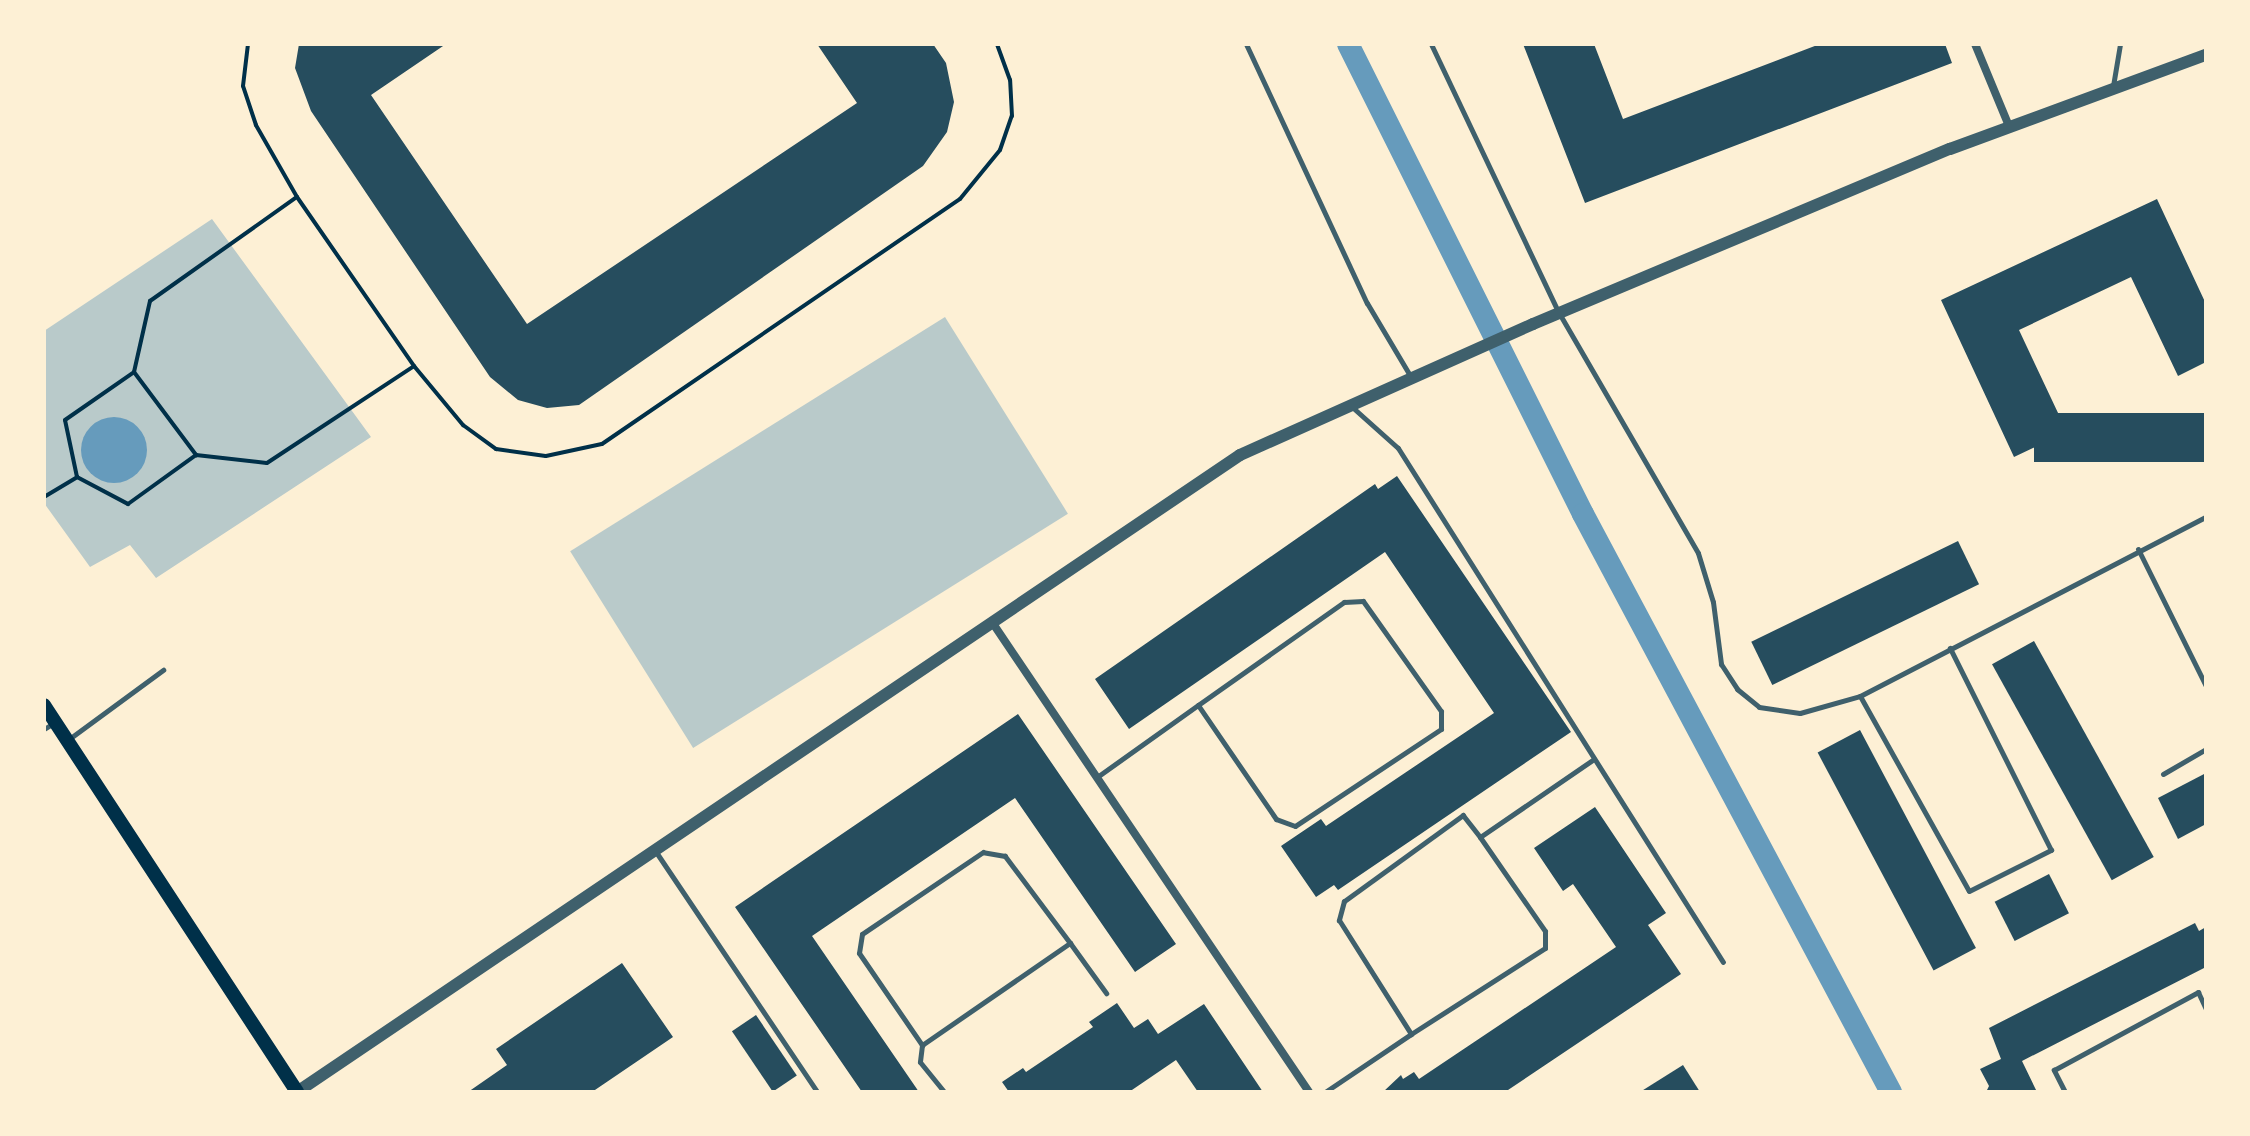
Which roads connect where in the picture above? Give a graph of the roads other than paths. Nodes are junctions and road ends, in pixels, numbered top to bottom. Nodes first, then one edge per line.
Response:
1 (1246, 44) edge
2 (1431, 44) edge
3 (1975, 44) edge
4 (2120, 44) edge
5 (2206, 44) edge
6 (2206, 55) edge
7 (2189, 57) junction
8 (2113, 86) junction
9 (2009, 126) junction
10 (1559, 313) junction
11 (1412, 378) junction
12 (1350, 405) junction
13 (2206, 517) edge
14 (2138, 549) junction
15 (992, 622) junction
16 (1950, 648) junction
17 (163, 670) dead end
18 (2206, 686) edge
19 (1860, 696) junction
20 (44, 705) edge
21 (1198, 705) junction
22 (50, 725) edge
23 (68, 739) junction
24 (2206, 749) edge
25 (1594, 759) junction
26 (2163, 774) dead end
27 (1097, 777) junction
28 (1480, 837) junction
29 (656, 852) junction
30 (1070, 943) junction
31 (1723, 962) dead end
32 (1106, 993) dead end
33 (2206, 1009) edge
34 (1411, 1034) junction
35 (922, 1045) junction
36 (297, 1092) edge
37 (817, 1092) edge
38 (944, 1092) edge
39 (1309, 1092) edge
40 (1325, 1092) edge
41 (2065, 1092) edge

1 - 11 lane
2 - 10 lane
3 - 9 street
4 - 8 lane
5 - 7 street
6 - 7 street
7 - 8 street
8 - 9 street
9 - 10 street
10 - 11 street
10 - 19 lane
11 - 12 street
12 - 15 street
12 - 25 lane
13 - 14 lane
14 - 16 lane
14 - 18 lane
15 - 27 street
15 - 29 street
16 - 19 lane
16 - 19 lane
17 - 23 lane
20 - 22 main road
21 - 21 lane
21 - 27 lane
22 - 23 main road
23 - 36 main road
24 - 26 lane
25 - 28 lane
25 - 31 lane
27 - 39 street
28 - 34 lane
28 - 34 lane
29 - 36 street
29 - 37 lane
30 - 32 lane
30 - 35 lane
30 - 35 lane
33 - 41 lane
34 - 40 lane
35 - 38 lane

